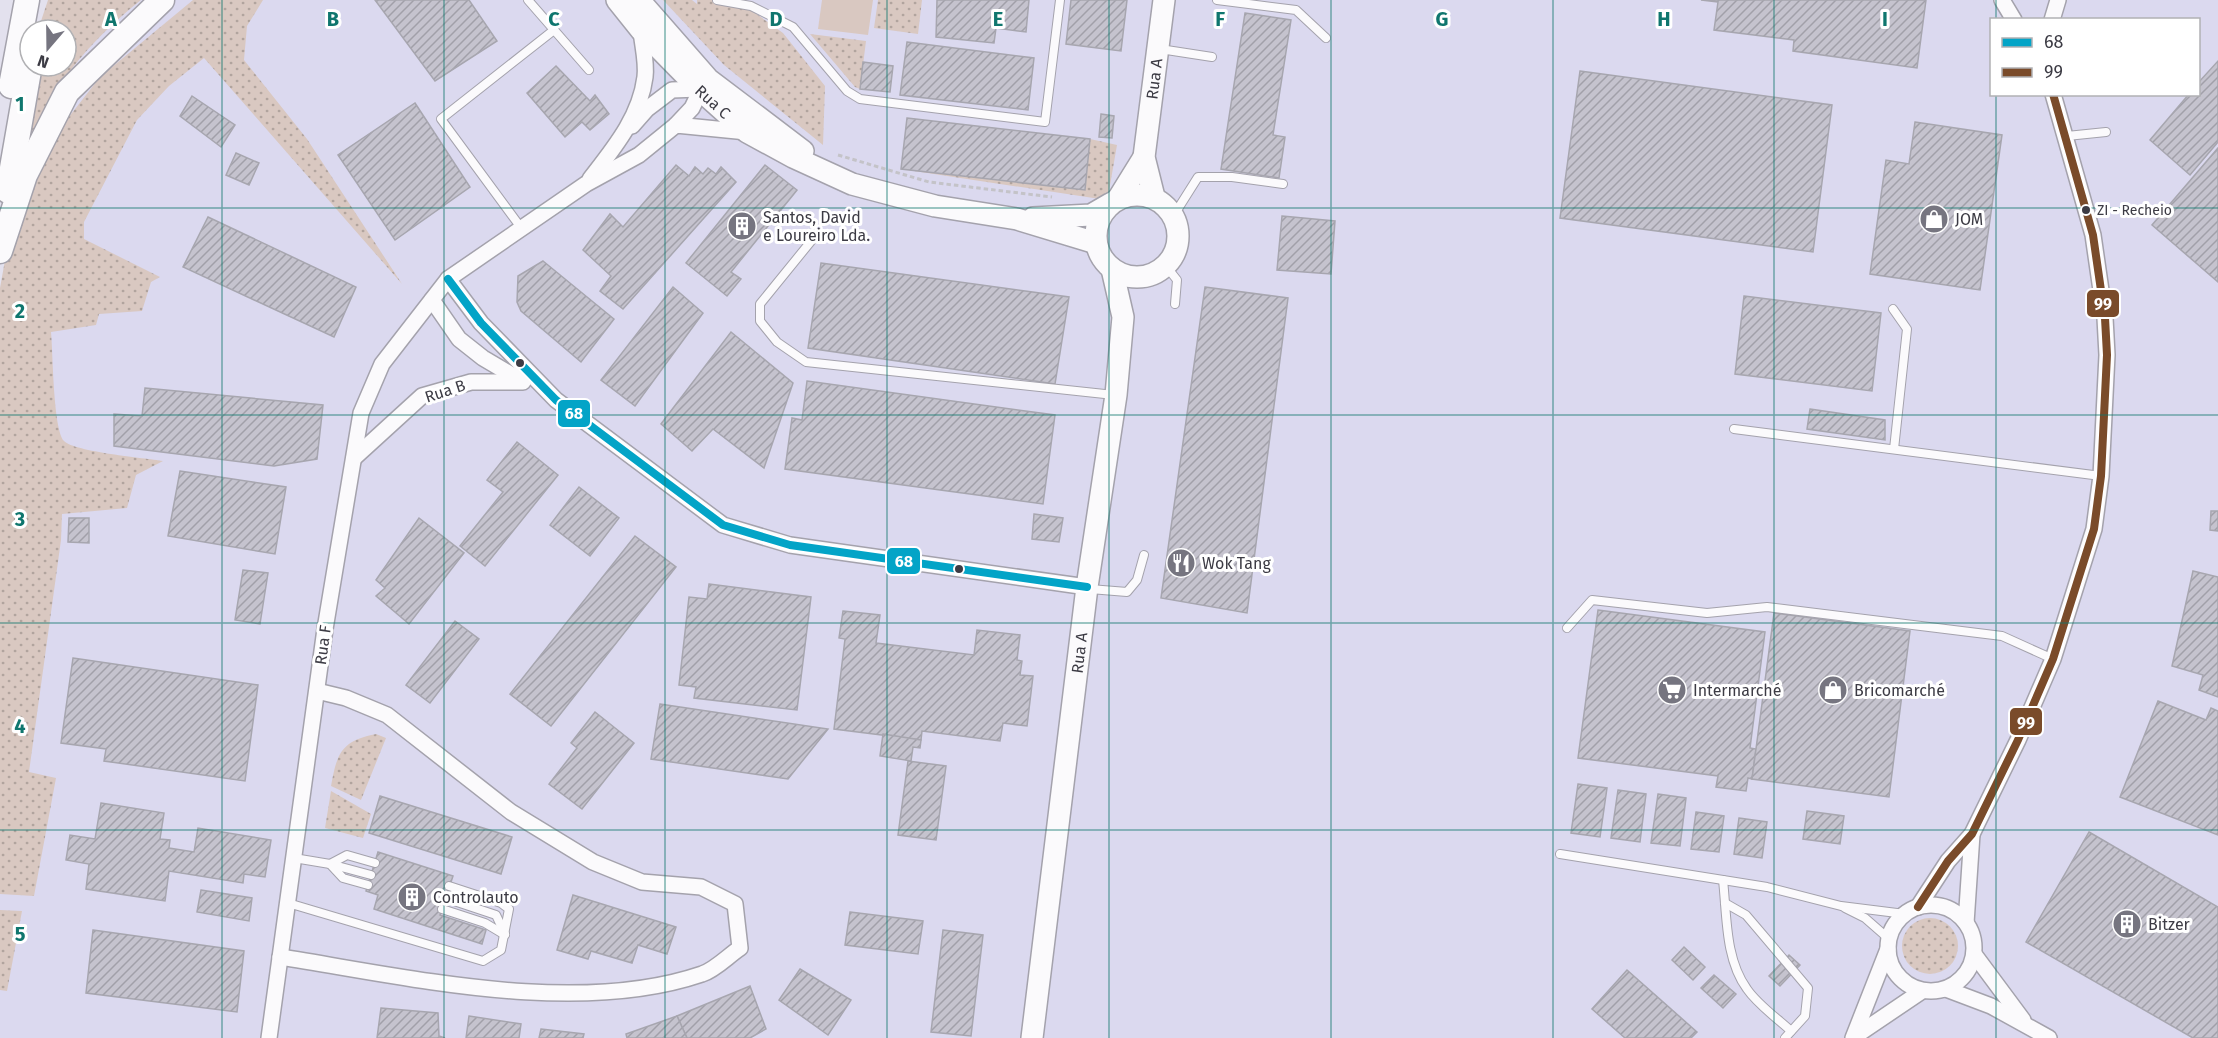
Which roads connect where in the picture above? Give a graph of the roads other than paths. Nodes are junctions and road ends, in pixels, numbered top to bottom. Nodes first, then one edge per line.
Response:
1 (27, 0) edge
2 (41, 0) edge
3 (162, 0) edge
4 (528, 0) edge
5 (617, 0) edge
6 (639, 0) edge
7 (717, 0) edge
8 (1060, 0) edge
9 (1164, 0) edge
10 (1217, 0) edge
11 (2002, 0) edge
12 (2058, 0) edge
13 (38, 18) edge
14 (2013, 18) edge
15 (2053, 18) edge
16 (554, 30) junction
17 (641, 30) junction
18 (1326, 38) dead end
19 (1156, 48) junction
20 (1212, 57) dead end
21 (589, 70) dead end
22 (28, 78) edge
23 (703, 84) junction
24 (2054, 96) edge
25 (676, 125) junction
26 (747, 132) junction
27 (2106, 132) dead end
28 (626, 133) junction
29 (2067, 136) junction
30 (0, 142) edge
31 (1144, 157) junction
32 (832, 163) junction
33 (586, 183) junction
34 (1283, 184) dead end
35 (1154, 197) junction
36 (1114, 201) junction
37 (1173, 214) junction
38 (1017, 219) junction
39 (522, 229) junction
40 (0, 238) edge
41 (812, 240) dead end
42 (1096, 243) junction
43 (0, 251) edge
44 (1167, 266) junction
45 (1112, 269) junction
46 (1145, 277) junction
47 (448, 279) junction
48 (432, 300) junction
49 (1175, 304) dead end
50 (1893, 309) dead end
51 (1124, 317) junction
52 (523, 382) junction
53 (1116, 395) junction
54 (556, 400) junction
55 (1734, 429) dead end
56 (1894, 449) junction
57 (354, 458) junction
58 (2101, 476) junction
59 (1144, 555) dead end
60 (1088, 588) junction
61 (1567, 628) dead end
62 (2053, 659) junction
63 (317, 691) junction
64 (1972, 834) junction
65 (1560, 854) dead end
66 (294, 858) junction
67 (375, 863) dead end
68 (330, 864) junction
69 (371, 875) dead end
70 (1723, 880) junction
71 (368, 885) dead end
72 (449, 886) dead end
73 (446, 898) dead end
74 (288, 903) junction
75 (1725, 903) junction
76 (1841, 906) junction
77 (442, 909) dead end
78 (1912, 910) junction
79 (1966, 923) junction
80 (505, 935) junction
81 (1888, 944) junction
82 (1974, 954) junction
83 (280, 957) junction
84 (1946, 989) junction
85 (1922, 991) junction
86 (2024, 1022) junction
87 (1791, 1031) junction
88 (1854, 1037) edge
89 (269, 1038) edge
90 (1032, 1038) edge
91 (1785, 1038) edge
92 (2049, 1038) edge

1 - 30 main road
2 - 13 main road
3 - 43 main road
4 - 16 lane
5 - 17 street, Rua C
6 - 23 street, Rua C
7 - 8 lane
9 - 19 street, Rua A
10 - 18 lane
11 - 14 street
12 - 15 street
16 - 21 lane
16 - 39 lane
17 - 23 street, Rua C
17 - 28 street
19 - 20 lane
19 - 31 street, Rua A
22 - 40 main road
23 - 25 street
23 - 26 street, Rua C
23 - 28 street
23 - 32 street, Rua C
24 - 29 street
25 - 26 street
25 - 33 street
26 - 32 street, Rua C
27 - 29 lane
28 - 33 street
29 - 58 street
31 - 35 street, Rua A
31 - 36 street, Rua A
32 - 38 street, Rua C
33 - 39 street, Rua F
34 - 37 lane
35 - 36 street
35 - 37 street
36 - 38 street, Rua C
36 - 42 street
37 - 44 street
38 - 42 street, Rua C
39 - 47 street, Rua F
41 - 53 lane
42 - 45 street
44 - 46 street
44 - 49 lane
45 - 46 street
45 - 51 street, Rua A
46 - 51 street
47 - 48 street, Rua F
47 - 54 street, Rua B
48 - 52 street, Rua B
48 - 57 street, Rua F
50 - 56 lane
51 - 53 street, Rua A
52 - 54 street, Rua B
52 - 57 street, Rua B
53 - 60 street, Rua A
54 - 60 street, Rua B
55 - 56 lane
56 - 58 lane
57 - 63 street, Rua F
58 - 62 street
59 - 60 lane
60 - 90 street, Rua A
61 - 62 lane
62 - 64 street
63 - 66 street, Rua F
63 - 83 street
64 - 78 street
64 - 79 street
65 - 70 lane
66 - 68 lane
66 - 74 street, Rua F
67 - 68 lane
68 - 69 lane
68 - 71 lane
70 - 75 lane
70 - 76 lane
72 - 80 lane
73 - 80 lane
74 - 80 lane
74 - 83 street, Rua F
75 - 87 lane
75 - 87 lane
76 - 78 lane
76 - 81 lane
77 - 80 lane
78 - 79 street
78 - 81 street
79 - 82 street
81 - 85 street
81 - 88 street
82 - 84 street
82 - 86 street
83 - 89 street, Rua F
84 - 85 street
84 - 86 street
85 - 88 street
86 - 92 street
87 - 91 lane

